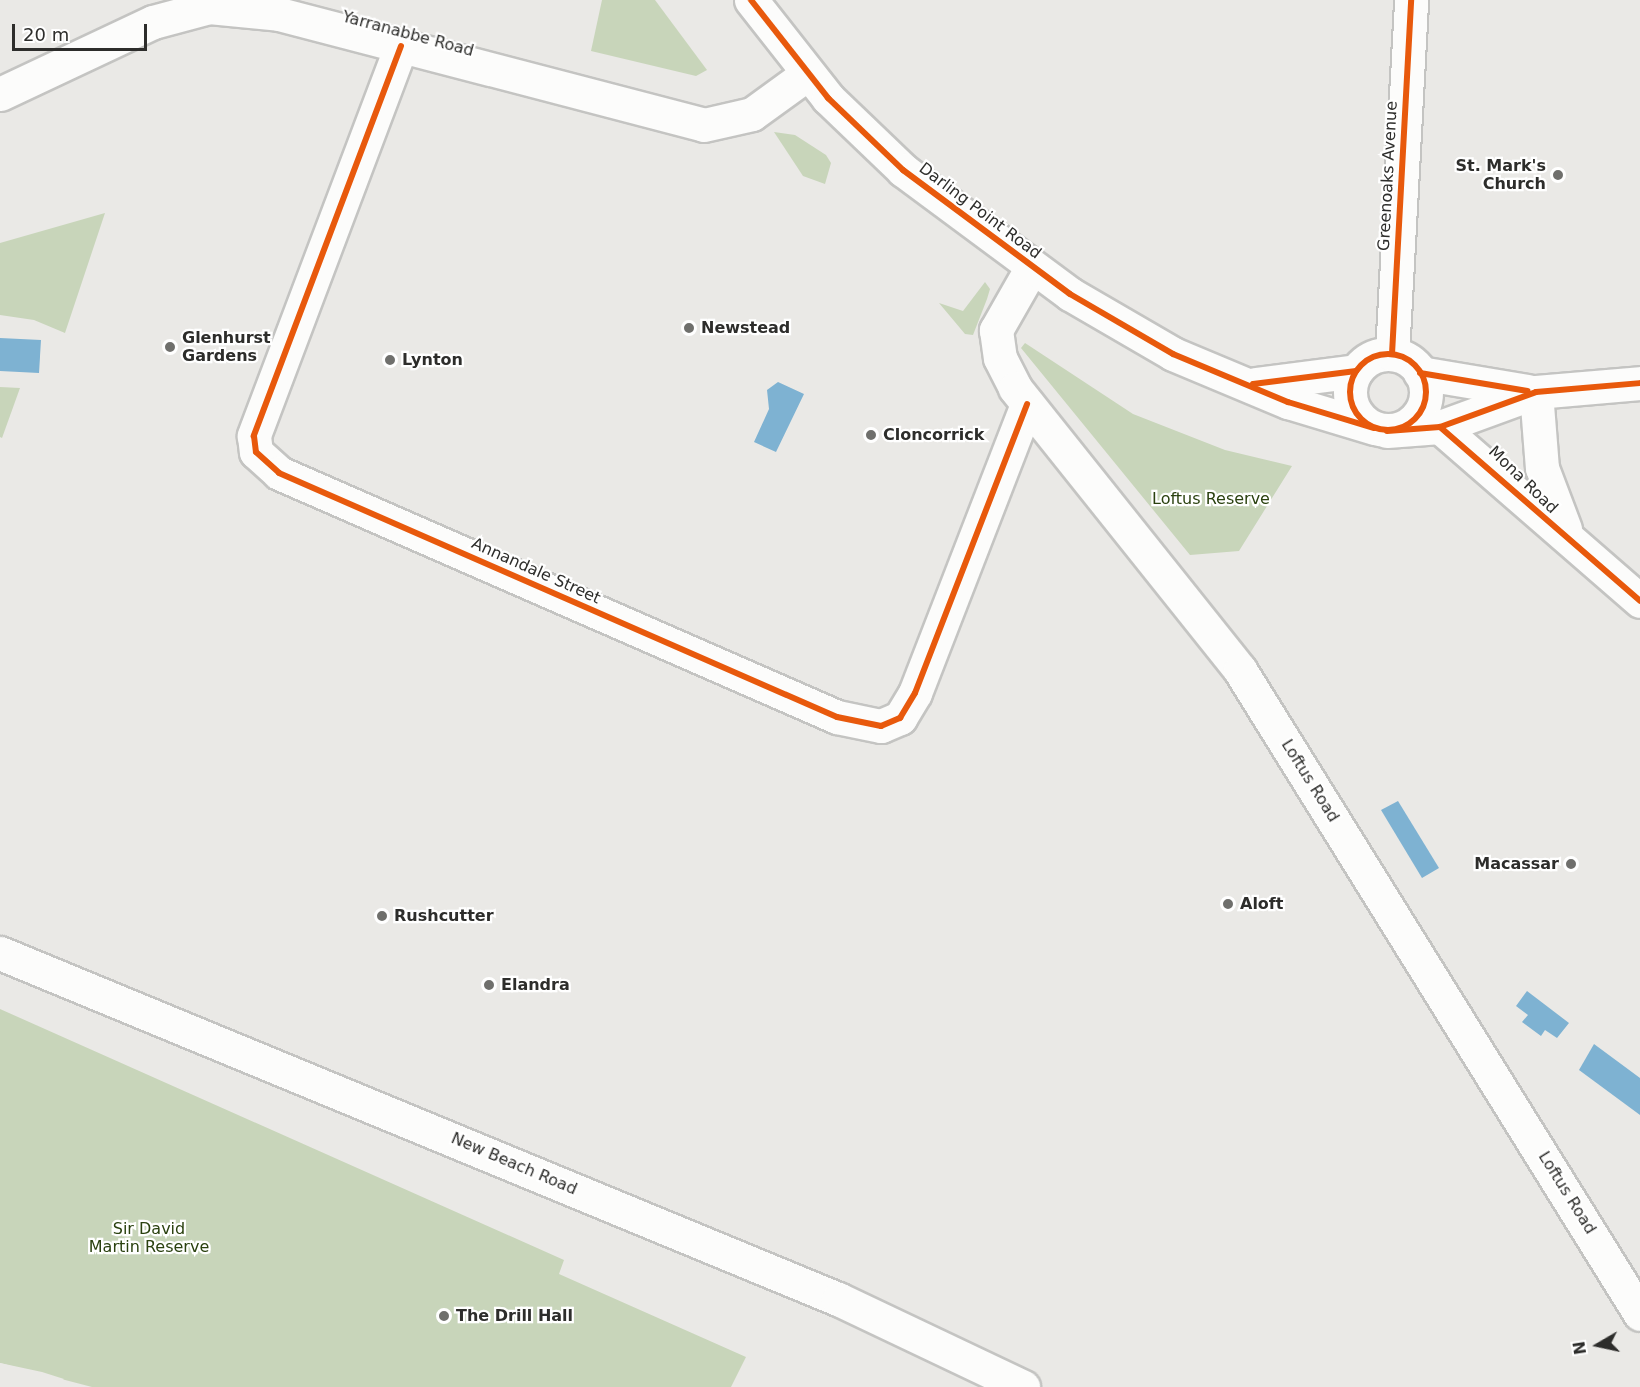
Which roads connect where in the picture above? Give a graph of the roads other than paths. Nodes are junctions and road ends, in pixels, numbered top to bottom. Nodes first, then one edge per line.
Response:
1 (751, 0) edge
2 (1411, 0) edge
3 (401, 46) junction
4 (807, 74) junction
5 (0, 94) edge
6 (1032, 267) junction
7 (1392, 354) junction
8 (1356, 371) junction
9 (1420, 373) junction
10 (1241, 382) junction
11 (1640, 383) edge
12 (1536, 392) junction
13 (1027, 404) junction
14 (1440, 427) junction
15 (1381, 430) junction
16 (1581, 555) junction
17 (1640, 601) edge
18 (0, 953) edge
19 (1640, 1314) edge
20 (1023, 1387) edge

1 - 4 street, Darling Point Road
2 - 7 street, Greenoaks Avenue
3 - 4 street, Yarranabbe Road
3 - 5 street, Yarranabbe Road
3 - 13 street, Annandale Street
4 - 6 street, Darling Point Road
6 - 10 street, Darling Point Road
6 - 13 street, Loftus Road
7 - 8 street, Darling Point Road
7 - 9 street, Darling Point Road
8 - 10 street, Darling Point Road
8 - 15 street
9 - 12 street, Darling Point Road
9 - 15 street
10 - 15 street, Darling Point Road
11 - 12 street, Darling Point Road
12 - 14 street, Darling Point Road
12 - 16 street
13 - 19 street, Loftus Road
14 - 15 street, Darling Point Road
14 - 16 street, Mona Road
16 - 17 street, Mona Road
18 - 20 street, New Beach Road

